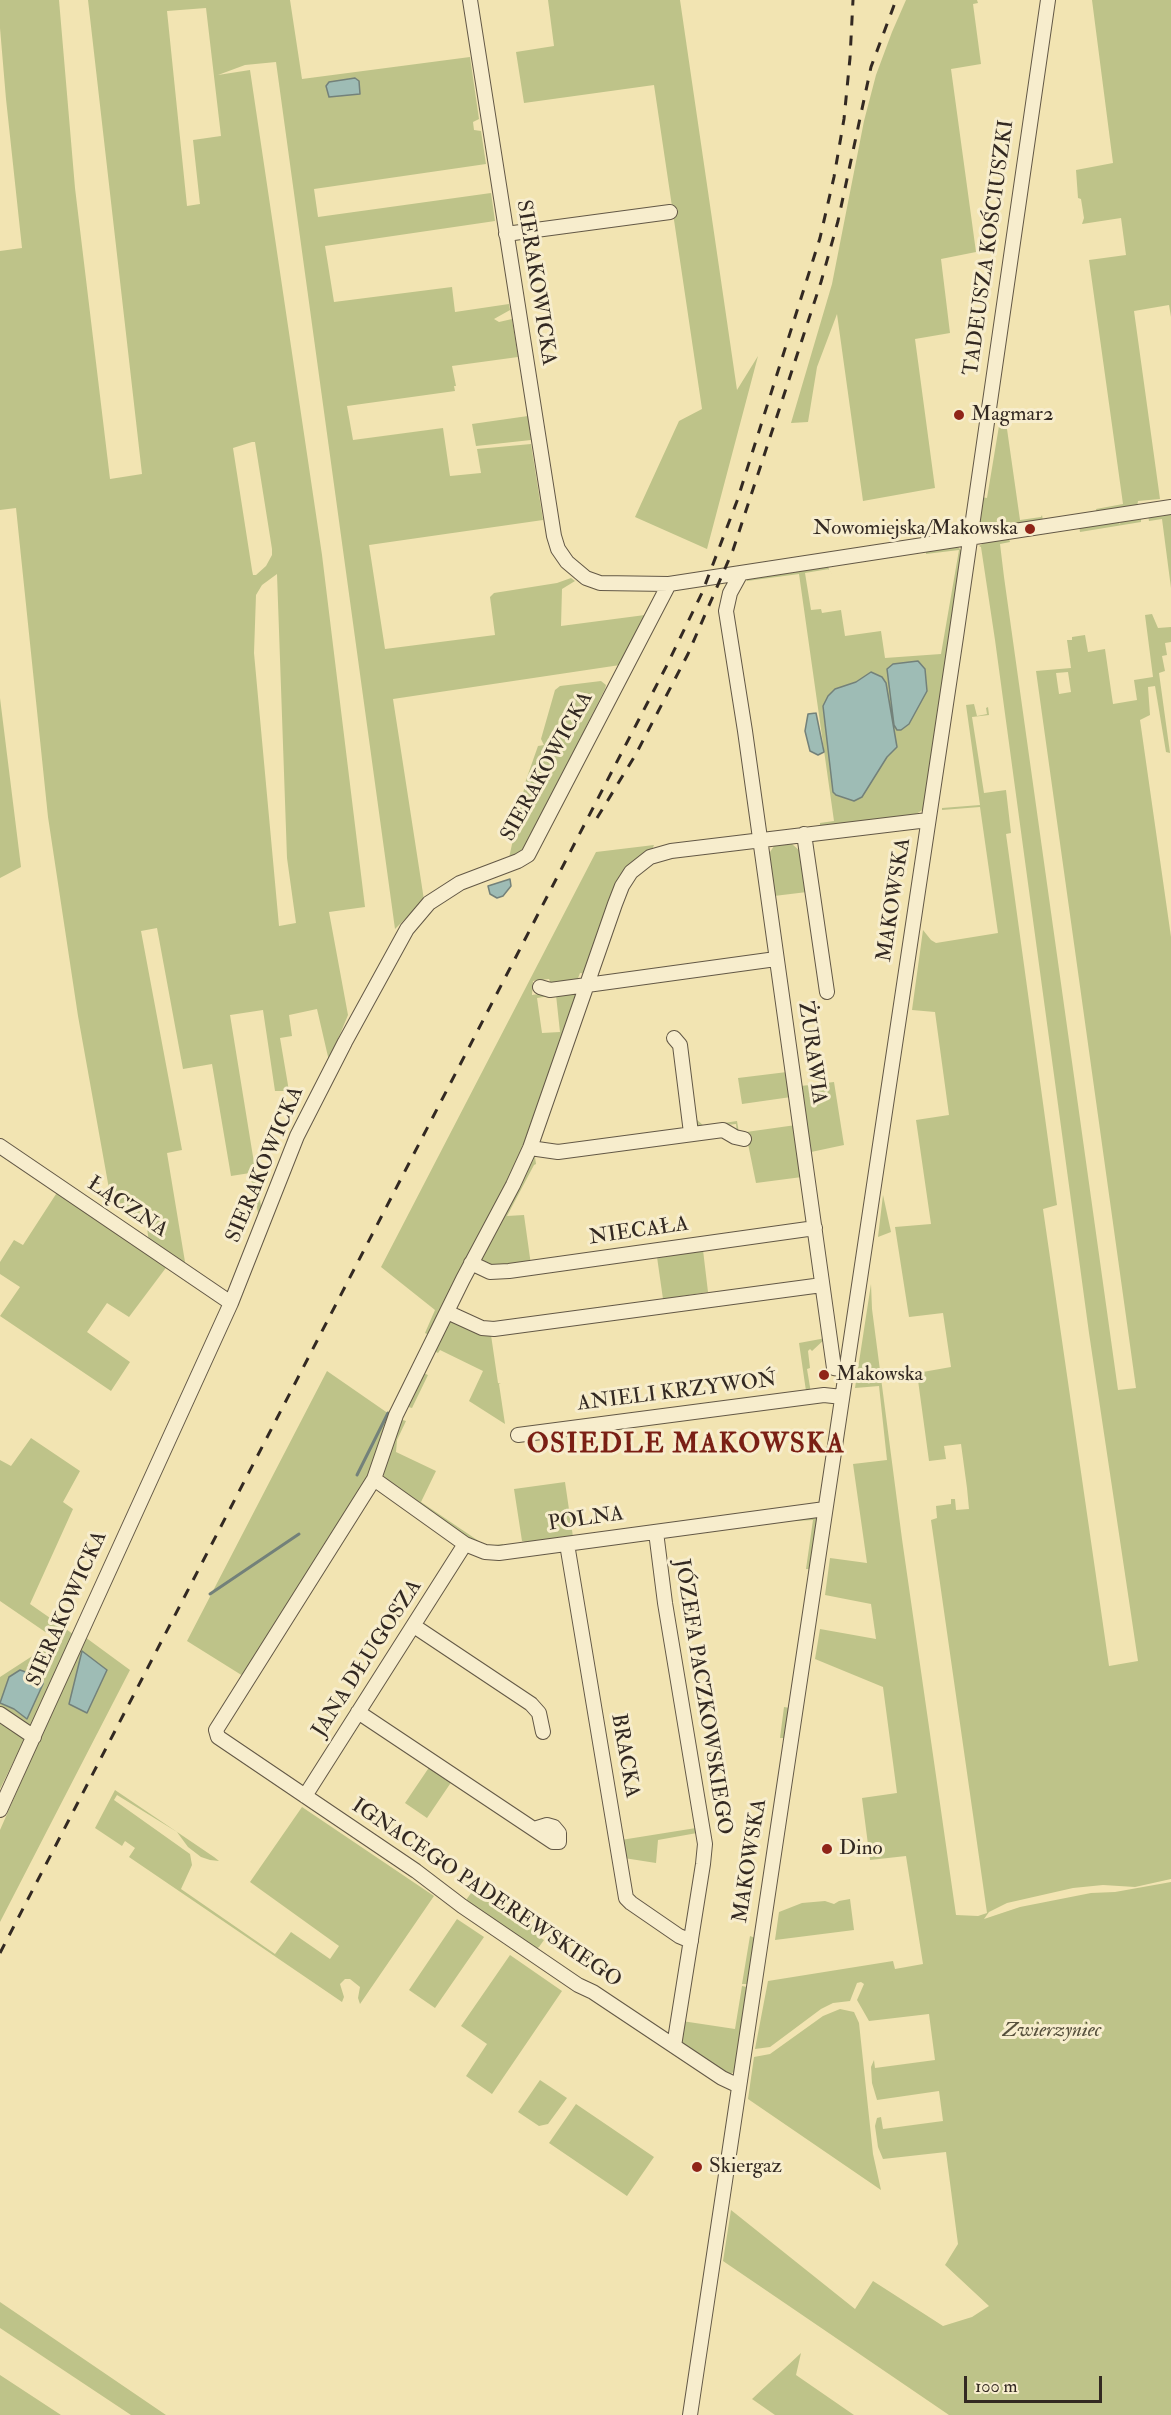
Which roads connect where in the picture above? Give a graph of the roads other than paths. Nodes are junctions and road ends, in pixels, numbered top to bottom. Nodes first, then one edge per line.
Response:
1 (470, 0) edge
2 (1048, 0) edge
3 (670, 212) dead end
4 (506, 234) junction
5 (1171, 507) edge
6 (969, 538) junction
7 (741, 573) junction
8 (669, 584) junction
9 (928, 820) junction
10 (804, 834) junction
11 (759, 840) junction
12 (776, 959) junction
13 (587, 985) junction
14 (540, 987) dead end
15 (827, 992) dead end
16 (674, 1038) dead end
17 (691, 1133) junction
18 (744, 1138) dead end
19 (0, 1146) edge
20 (530, 1148) junction
21 (815, 1228) junction
22 (471, 1263) junction
23 (822, 1285) junction
24 (231, 1303) junction
25 (447, 1312) junction
26 (846, 1370) junction
27 (842, 1397) junction
28 (518, 1435) dead end
29 (374, 1479) junction
30 (825, 1509) junction
31 (656, 1532) junction
32 (465, 1544) junction
33 (567, 1544) junction
34 (414, 1626) junction
35 (358, 1712) junction
36 (0, 1714) edge
37 (543, 1732) dead end
38 (34, 1737) junction
39 (305, 1796) junction
40 (3, 1804) edge
41 (534, 1829) dead end
42 (692, 1941) junction
43 (674, 2046) junction
44 (739, 2086) junction
45 (690, 2415) edge

1 - 4 street, SIERAKOWICKA
2 - 6 street, TADEUSZA KOŚCIUSZKI
3 - 4 street
4 - 8 street, SIERAKOWICKA
5 - 6 street
6 - 7 street
6 - 9 street, MAKOWSKA
7 - 8 street
7 - 11 street, ŻURAWIA
8 - 24 street, SIERAKOWICKA
9 - 10 street
9 - 26 street, MAKOWSKA
10 - 11 street
10 - 15 street
11 - 12 street, ŻURAWIA
11 - 13 street
12 - 13 street
12 - 21 street, ŻURAWIA
13 - 14 street
13 - 20 street
16 - 17 street
17 - 18 street
17 - 20 street
19 - 24 street, ŁĄCZNA
20 - 22 street
21 - 22 street, NIECAŁA
21 - 23 street, ŻURAWIA
22 - 25 street
23 - 25 street
23 - 26 street, ŻURAWIA
24 - 38 street, SIERAKOWICKA
25 - 29 street
26 - 27 street, MAKOWSKA
27 - 28 street, ANIELI KRZYWOŃ
27 - 30 street, MAKOWSKA
29 - 32 street, POLNA
29 - 39 street, IGNACEGO PADEREWSKIEGO
30 - 31 street, POLNA
30 - 44 street, MAKOWSKA
31 - 33 street, POLNA
31 - 42 street, JÓZEFA PACZKOWSKIEGO
32 - 33 street, POLNA
32 - 34 street, JANA DŁUGOSZA
33 - 42 street, BRACKA
34 - 35 street, JANA DŁUGOSZA
34 - 37 street
35 - 39 street, JANA DŁUGOSZA
35 - 41 street
36 - 38 street
38 - 40 street, SIERAKOWICKA
39 - 43 street, IGNACEGO PADEREWSKIEGO
42 - 43 street, JÓZEFA PACZKOWSKIEGO
43 - 44 street, IGNACEGO PADEREWSKIEGO
44 - 45 street, MAKOWSKA

